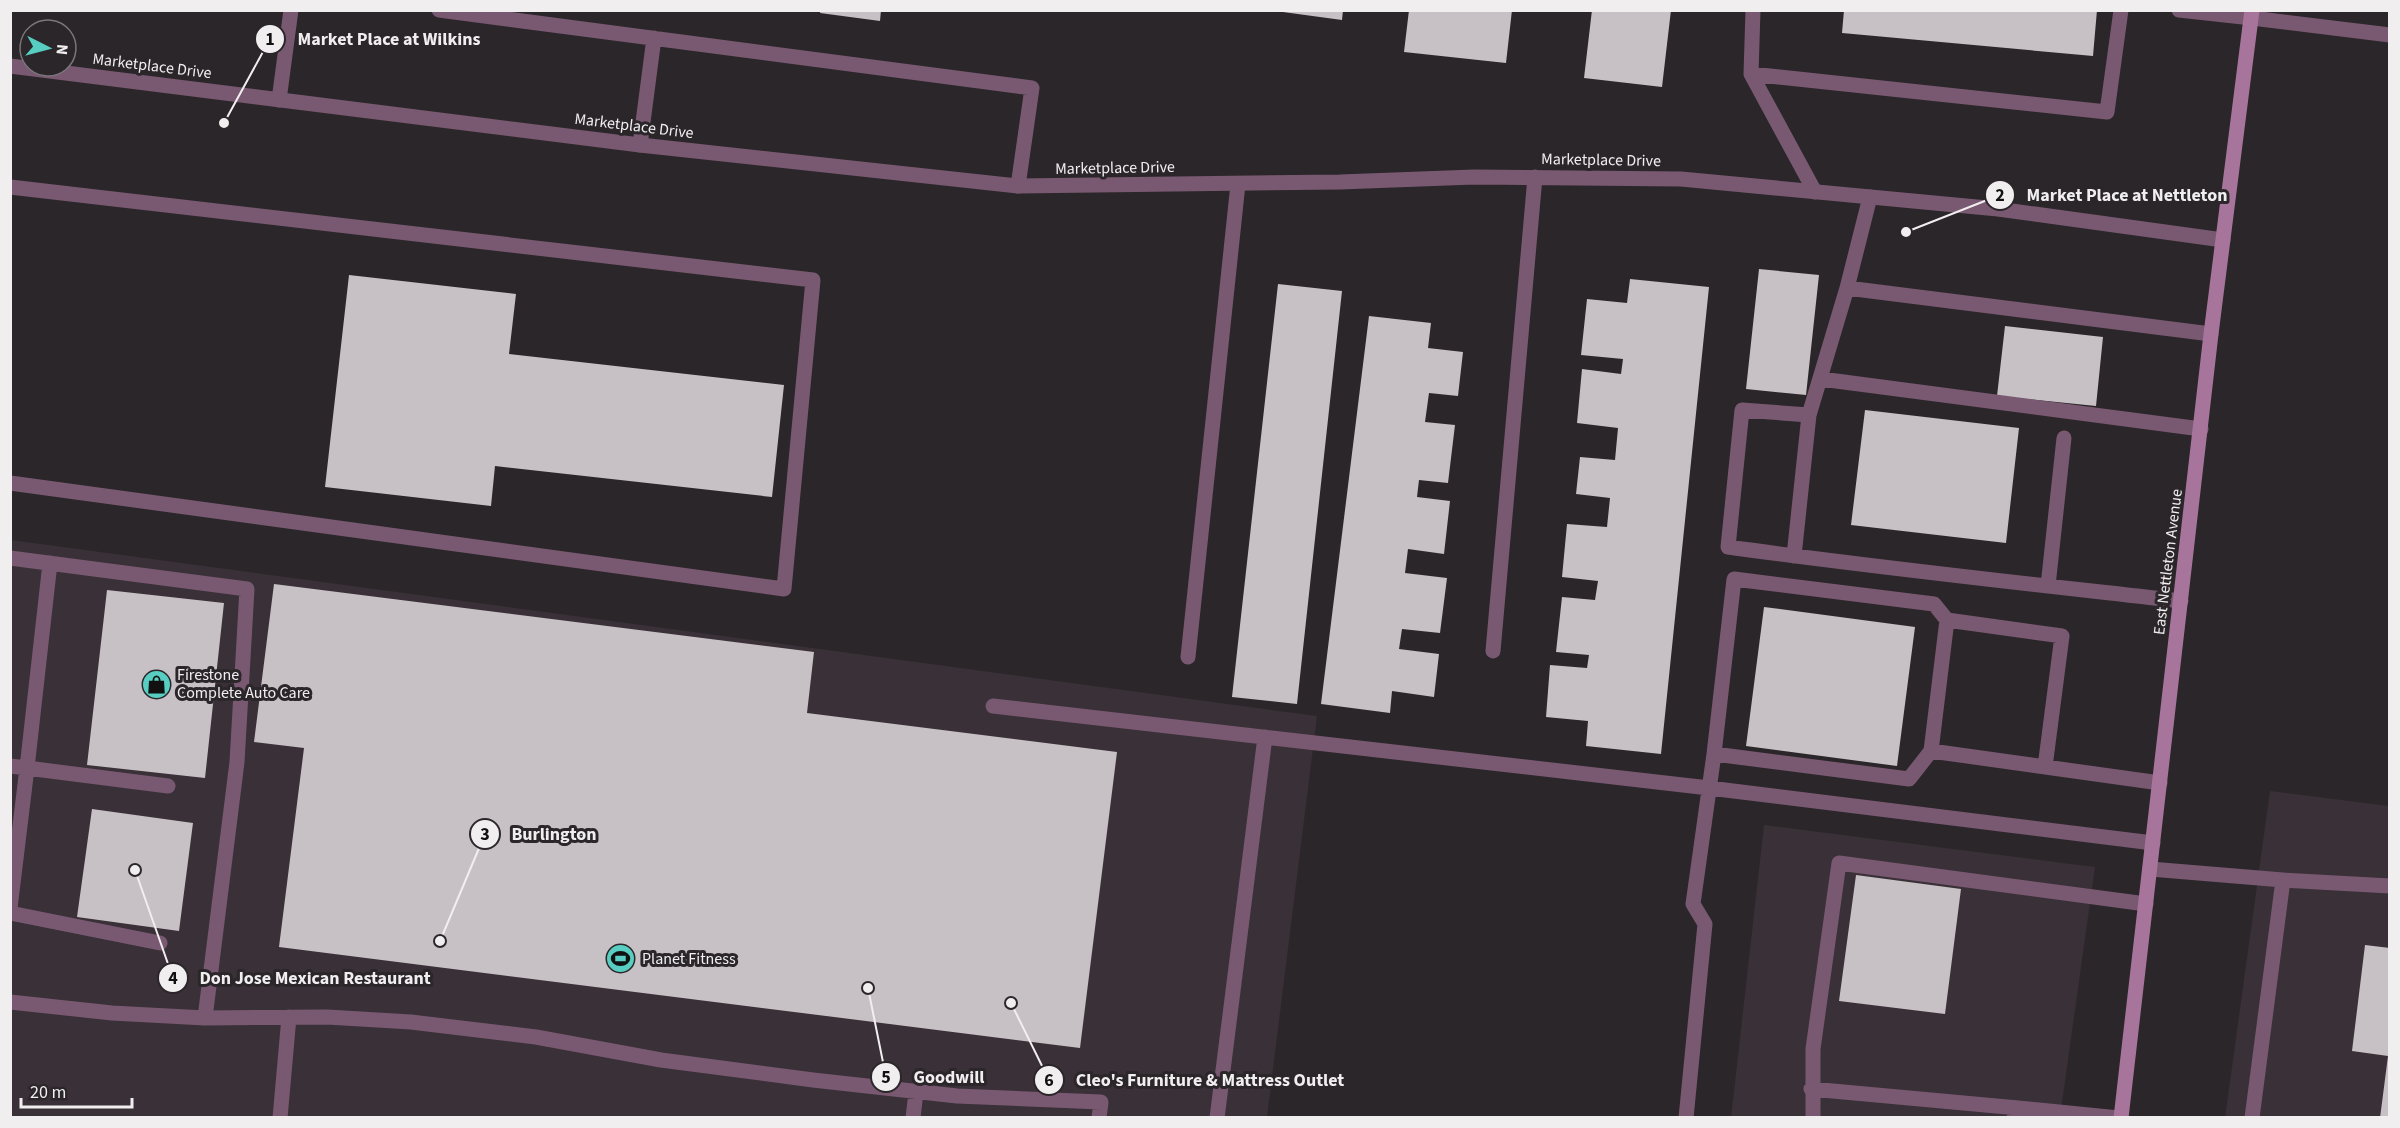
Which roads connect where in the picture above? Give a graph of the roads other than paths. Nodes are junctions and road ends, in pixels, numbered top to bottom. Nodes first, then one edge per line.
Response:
1 (291, 10) edge
2 (439, 10) edge
3 (1753, 10) edge
4 (2121, 10) edge
5 (2179, 10) edge
6 (2252, 14) edge
7 (2390, 35) edge
8 (654, 38) junction
9 (10, 66) edge
10 (1751, 74) junction
11 (279, 100) junction
12 (640, 145) junction
13 (1535, 177) junction
14 (1238, 184) junction
15 (1018, 186) junction
16 (10, 187) edge
17 (1815, 192) junction
18 (1870, 197) junction
19 (2223, 240) junction
20 (1847, 288) junction
21 (2211, 334) junction
22 (1821, 378) junction
23 (1809, 415) junction
24 (2201, 429) junction
25 (2064, 438) dead end
26 (10, 483) edge
27 (1794, 556) junction
28 (10, 558) edge
29 (50, 563) junction
30 (2048, 586) junction
31 (2181, 601) junction
32 (1947, 620) junction
33 (1493, 651) dead end
34 (1188, 657) dead end
35 (993, 706) dead end
36 (1264, 737) junction
37 (1931, 752) junction
38 (1714, 754) junction
39 (10, 766) edge
40 (2045, 767) junction
41 (27, 768) junction
42 (2160, 783) junction
43 (168, 786) dead end
44 (1709, 788) junction
45 (2153, 843) junction
46 (2150, 869) junction
47 (2283, 880) junction
48 (2390, 886) edge
49 (2146, 904) junction
50 (10, 908) edge
51 (10, 913) edge
52 (160, 943) dead end
53 (10, 1002) edge
54 (289, 1017) junction
55 (205, 1018) junction
56 (1811, 1089) junction
57 (916, 1092) junction
58 (2016, 1113) edge
59 (280, 1118) edge
60 (913, 1118) edge
61 (1099, 1118) edge
62 (1217, 1118) edge
63 (1686, 1118) edge
64 (1813, 1118) edge
65 (2120, 1118) edge
66 (2252, 1118) edge

1 - 11 street
2 - 8 street
3 - 10 street
4 - 10 street
5 - 6 street
6 - 7 street
6 - 19 main road, East Nettleton Avenue
8 - 12 street
8 - 15 street
9 - 11 street, Marketplace Drive
10 - 17 street
11 - 12 street, Marketplace Drive
12 - 15 street, Marketplace Drive
13 - 14 street, Marketplace Drive
13 - 17 street, Marketplace Drive
13 - 33 street
14 - 15 street, Marketplace Drive
14 - 34 street
16 - 26 street
17 - 18 street, Marketplace Drive
18 - 19 street, Marketplace Drive
18 - 20 street
19 - 21 main road, East Nettleton Avenue
20 - 21 street
20 - 22 street
21 - 24 main road, East Nettleton Avenue
22 - 23 street
22 - 24 street
23 - 27 street
23 - 27 street
24 - 31 main road, East Nettleton Avenue
25 - 30 street
27 - 30 street
28 - 29 street
29 - 41 street
29 - 55 street
30 - 31 street
31 - 42 main road, East Nettleton Avenue
32 - 37 street
32 - 38 street
32 - 40 street
35 - 36 street
36 - 44 street
36 - 62 street
37 - 38 street
37 - 40 street
38 - 44 street
39 - 41 street
40 - 42 street
41 - 43 street
41 - 50 street
42 - 45 main road, East Nettleton Avenue
44 - 45 street
44 - 63 street
45 - 46 main road, East Nettleton Avenue
46 - 47 street
46 - 49 main road, East Nettleton Avenue
47 - 48 street
47 - 66 street
49 - 56 street
49 - 65 main road, East Nettleton Avenue
51 - 52 street
53 - 55 street
54 - 55 street
54 - 57 street
54 - 59 street
56 - 58 street
56 - 64 street
57 - 60 street
57 - 61 street
58 - 65 street

